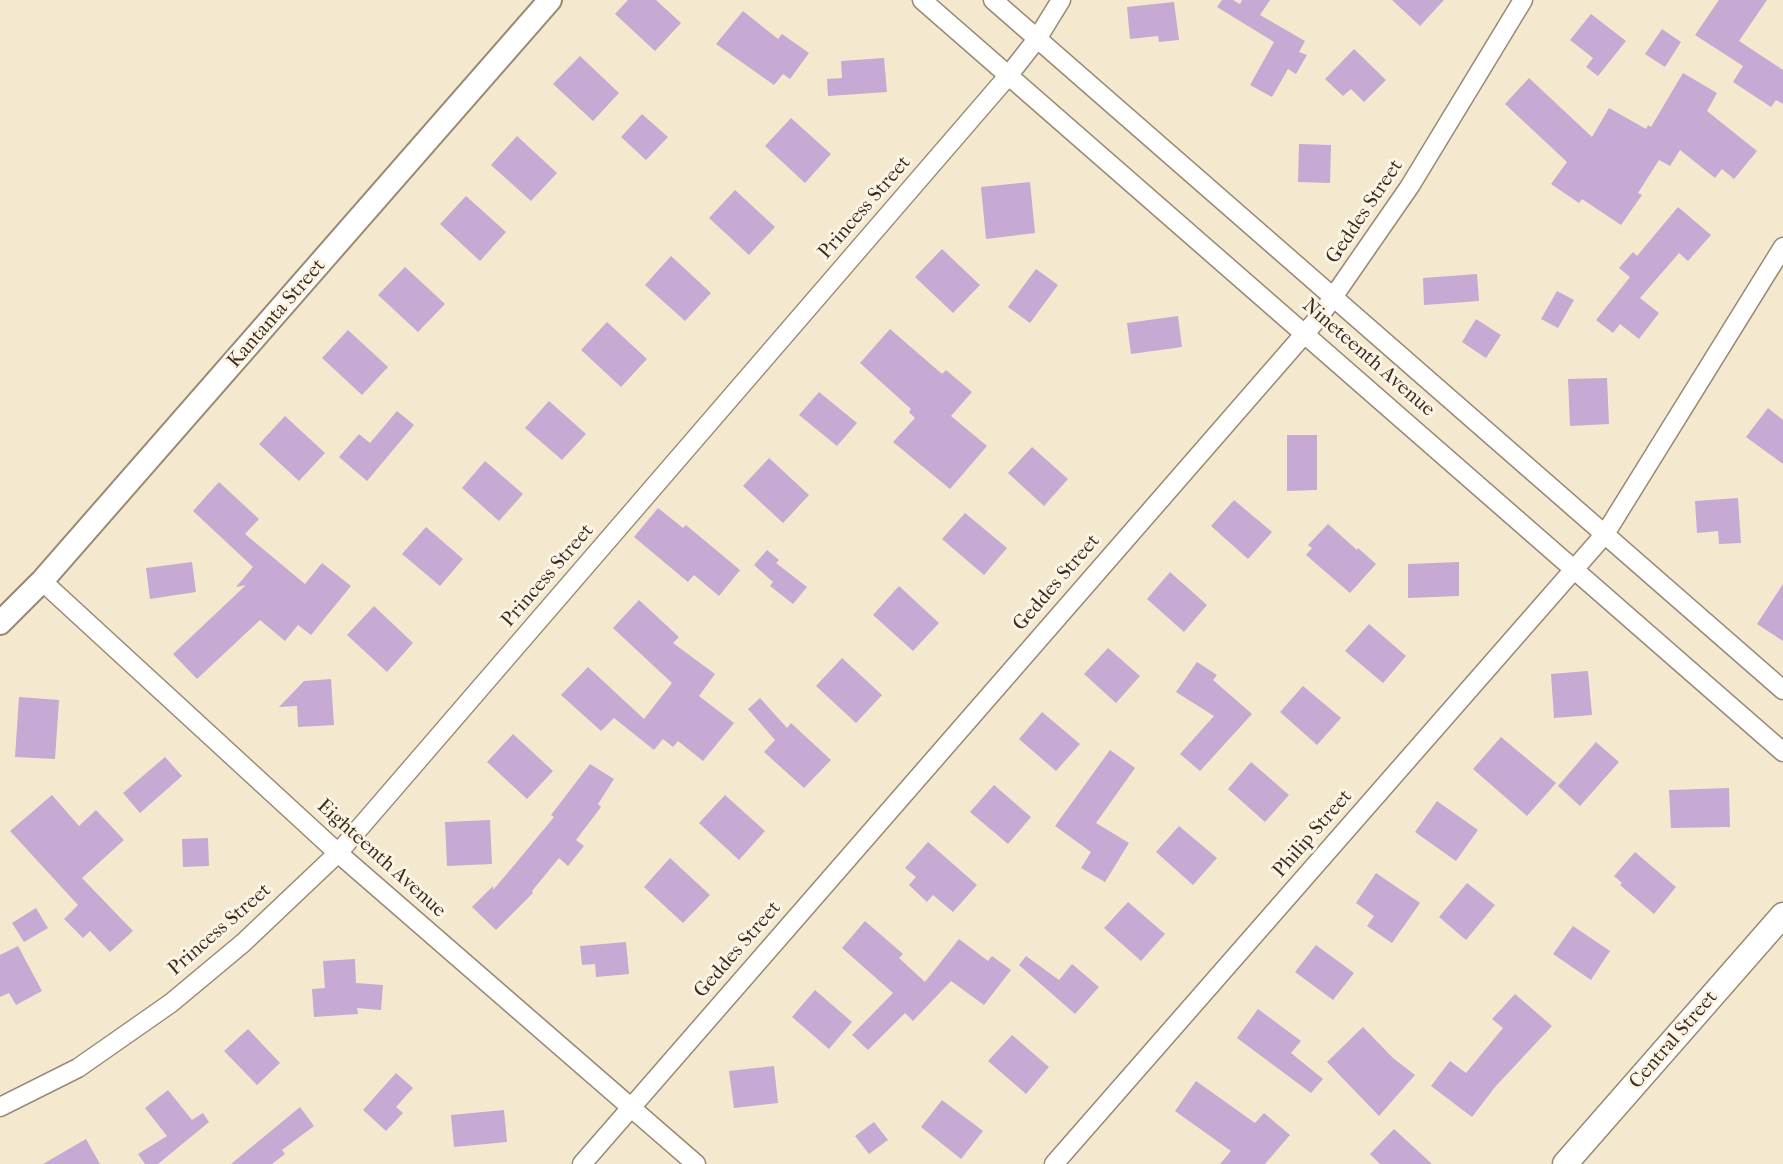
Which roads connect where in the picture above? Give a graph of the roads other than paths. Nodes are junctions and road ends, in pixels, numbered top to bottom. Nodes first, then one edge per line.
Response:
1 (550, 0) edge
2 (922, 0) edge
3 (993, 0) edge
4 (1061, 0) edge
5 (1523, 0) edge
6 (1037, 39) junction
7 (1008, 76) junction
8 (1783, 247) edge
9 (1334, 298) junction
10 (1305, 333) junction
11 (1605, 534) junction
12 (1576, 569) junction
13 (42, 581) junction
14 (0, 623) edge
15 (1783, 690) edge
16 (1783, 752) edge
17 (338, 853) junction
18 (1783, 915) edge
19 (0, 1107) edge
20 (630, 1108) junction
21 (582, 1164) edge
22 (696, 1164) edge
23 (1053, 1164) edge
24 (1565, 1164) edge

1 - 13 street, Kantanta Street
2 - 7 street, Nineteenth Avenue
3 - 6 street
4 - 6 street, Princess Street
5 - 9 street, Geddes Street
6 - 7 street, Princess Street
6 - 9 street
7 - 10 street, Nineteenth Avenue
7 - 17 street, Princess Street
8 - 11 street, Philip Street
9 - 10 street, Geddes Street
9 - 11 street
10 - 12 street, Nineteenth Avenue
10 - 20 street, Geddes Street
11 - 12 street, Philip Street
11 - 15 street
12 - 16 street, Nineteenth Avenue
12 - 23 street, Philip Street
13 - 14 street, Kantanta Street
13 - 17 street, Eighteenth Avenue
17 - 19 street, Princess Street
17 - 20 street, Eighteenth Avenue
18 - 24 main road, Central Street
20 - 21 street, Geddes Street
20 - 22 street, Eighteenth Avenue

